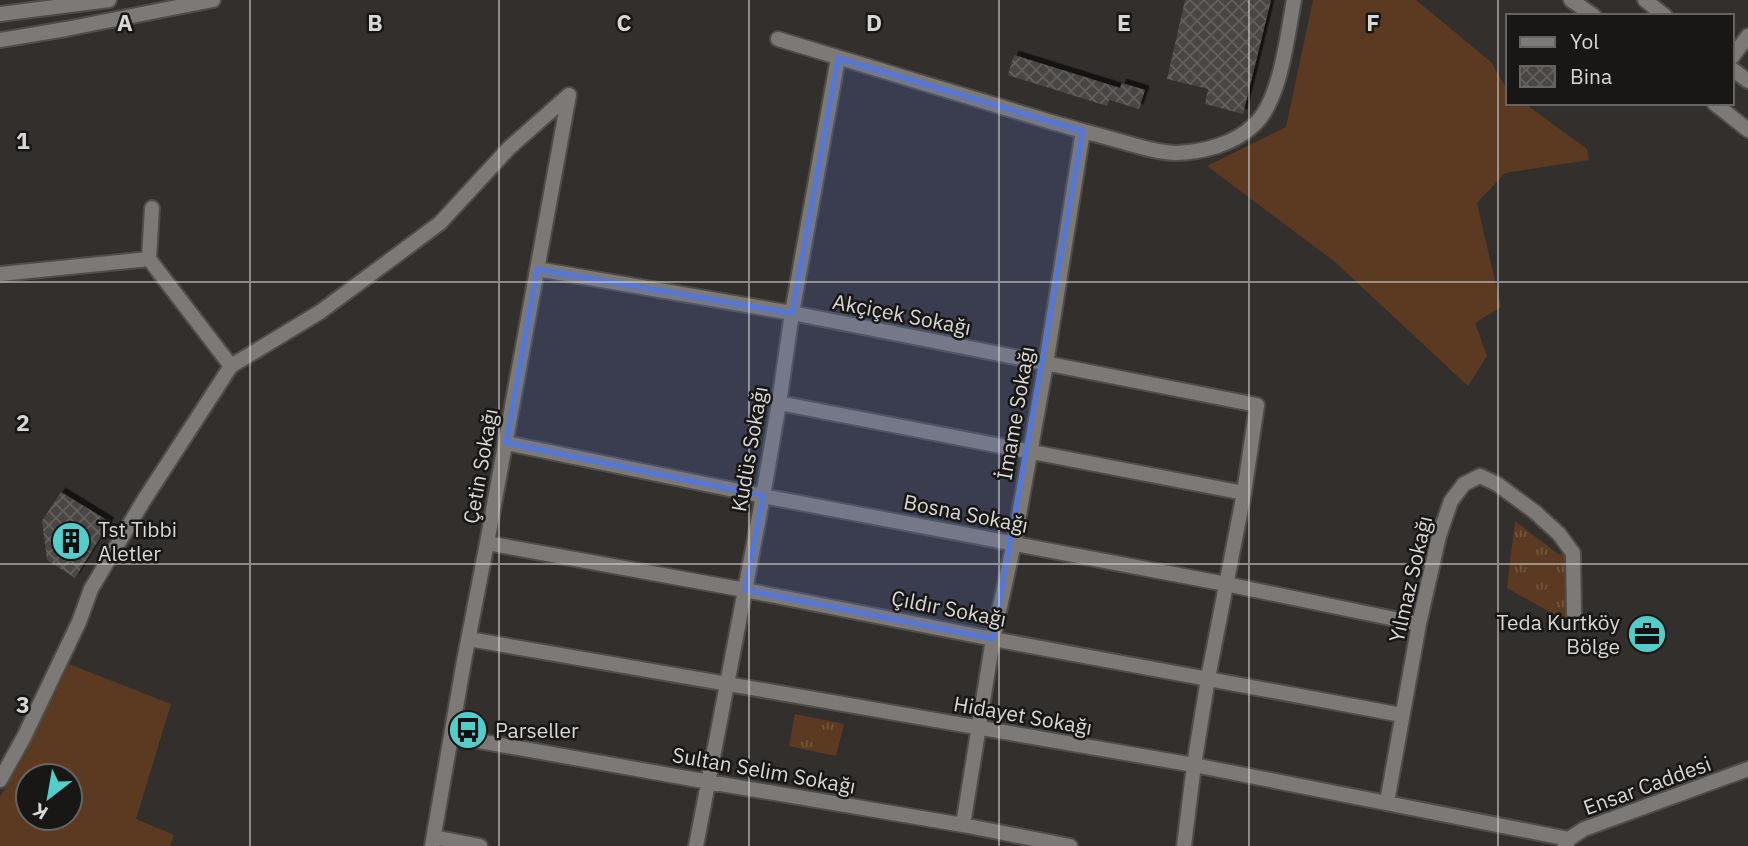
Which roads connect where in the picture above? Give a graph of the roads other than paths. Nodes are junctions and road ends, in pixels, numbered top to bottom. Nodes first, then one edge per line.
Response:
1 (110, 0) edge
2 (213, 0) edge
3 (1294, 0) edge
4 (0, 14) edge
5 (1748, 36) edge
6 (778, 39) dead end
7 (0, 40) edge
8 (1734, 54) edge
9 (838, 58) junction
10 (1717, 105) edge
11 (1748, 130) edge
12 (1083, 131) junction
13 (152, 208) dead end
14 (149, 258) junction
15 (537, 268) junction
16 (0, 274) edge
17 (792, 313) junction
18 (1046, 364) junction
19 (231, 366) junction
20 (779, 403) junction
21 (506, 443) junction
22 (1029, 452) junction
23 (1244, 493) junction
24 (763, 496) junction
25 (487, 543) junction
26 (1014, 543) junction
27 (1226, 584) junction
28 (745, 590) junction
29 (1574, 614) dead end
30 (1419, 624) junction
31 (469, 639) junction
32 (993, 639) junction
33 (1208, 678) junction
34 (728, 684) junction
35 (1402, 715) junction
36 (979, 729) junction
37 (451, 736) junction
38 (1194, 765) junction
39 (1748, 769) edge
40 (0, 780) edge
41 (709, 782) junction
42 (1387, 803) junction
43 (963, 825) junction
44 (433, 842) edge
45 (1567, 843) edge
46 (480, 846) edge
47 (696, 846) edge
48 (1070, 846) edge
49 (1184, 846) edge

1 - 4 street
2 - 7 street
3 - 12 street
5 - 8 street
6 - 9 street
9 - 12 street
9 - 17 street, Kudüs Sokağı
10 - 11 street
12 - 18 street, İmame Sokağı
13 - 14 street
14 - 16 street
14 - 19 street
15 - 17 street, Akçiçek Sokağı
15 - 19 street, Çetin Sokağı
15 - 21 street, Çetin Sokağı
17 - 18 street, Akçiçek Sokağı
17 - 20 street, Kudüs Sokağı
18 - 22 street, İmame Sokağı
18 - 23 street, Akçiçek Sokağı
19 - 40 street
20 - 22 street
20 - 24 street, Kudüs Sokağı
21 - 24 street, Bosna Sokağı
21 - 25 street, Çetin Sokağı
22 - 23 street
22 - 26 street, İmame Sokağı
23 - 27 street
24 - 26 street, Bosna Sokağı
24 - 28 street, Kudüs Sokağı
25 - 28 street, Çıldır Sokağı
25 - 31 street, Çetin Sokağı
26 - 27 street, Bosna Sokağı
26 - 32 street, İmame Sokağı
27 - 30 street, Bosna Sokağı
27 - 33 street
28 - 32 street, Çıldır Sokağı
28 - 34 street, Kudüs Sokağı
29 - 30 street, Yılmaz Sokağı
30 - 35 street, Yılmaz Sokağı
31 - 34 street, Hidayet Sokağı
31 - 37 street, Çetin Sokağı
32 - 33 street, Çıldır Sokağı
32 - 36 street, İmame Sokağı
33 - 35 street, Çıldır Sokağı
33 - 38 street
34 - 36 street, Hidayet Sokağı
34 - 41 street, Kudüs Sokağı
35 - 42 street, Yılmaz Sokağı
36 - 38 street, Hidayet Sokağı
36 - 43 street, İmame Sokağı
37 - 41 street, Sultan Selim Sokağı
37 - 44 street, Çetin Sokağı
38 - 42 street, Hidayet Sokağı
38 - 49 street
39 - 45 street, Ensar Caddesi
41 - 43 street, Sultan Selim Sokağı
41 - 47 street, Kudüs Sokağı
42 - 45 street, Hidayet Sokağı
43 - 48 street, Sultan Selim Sokağı
44 - 46 street

